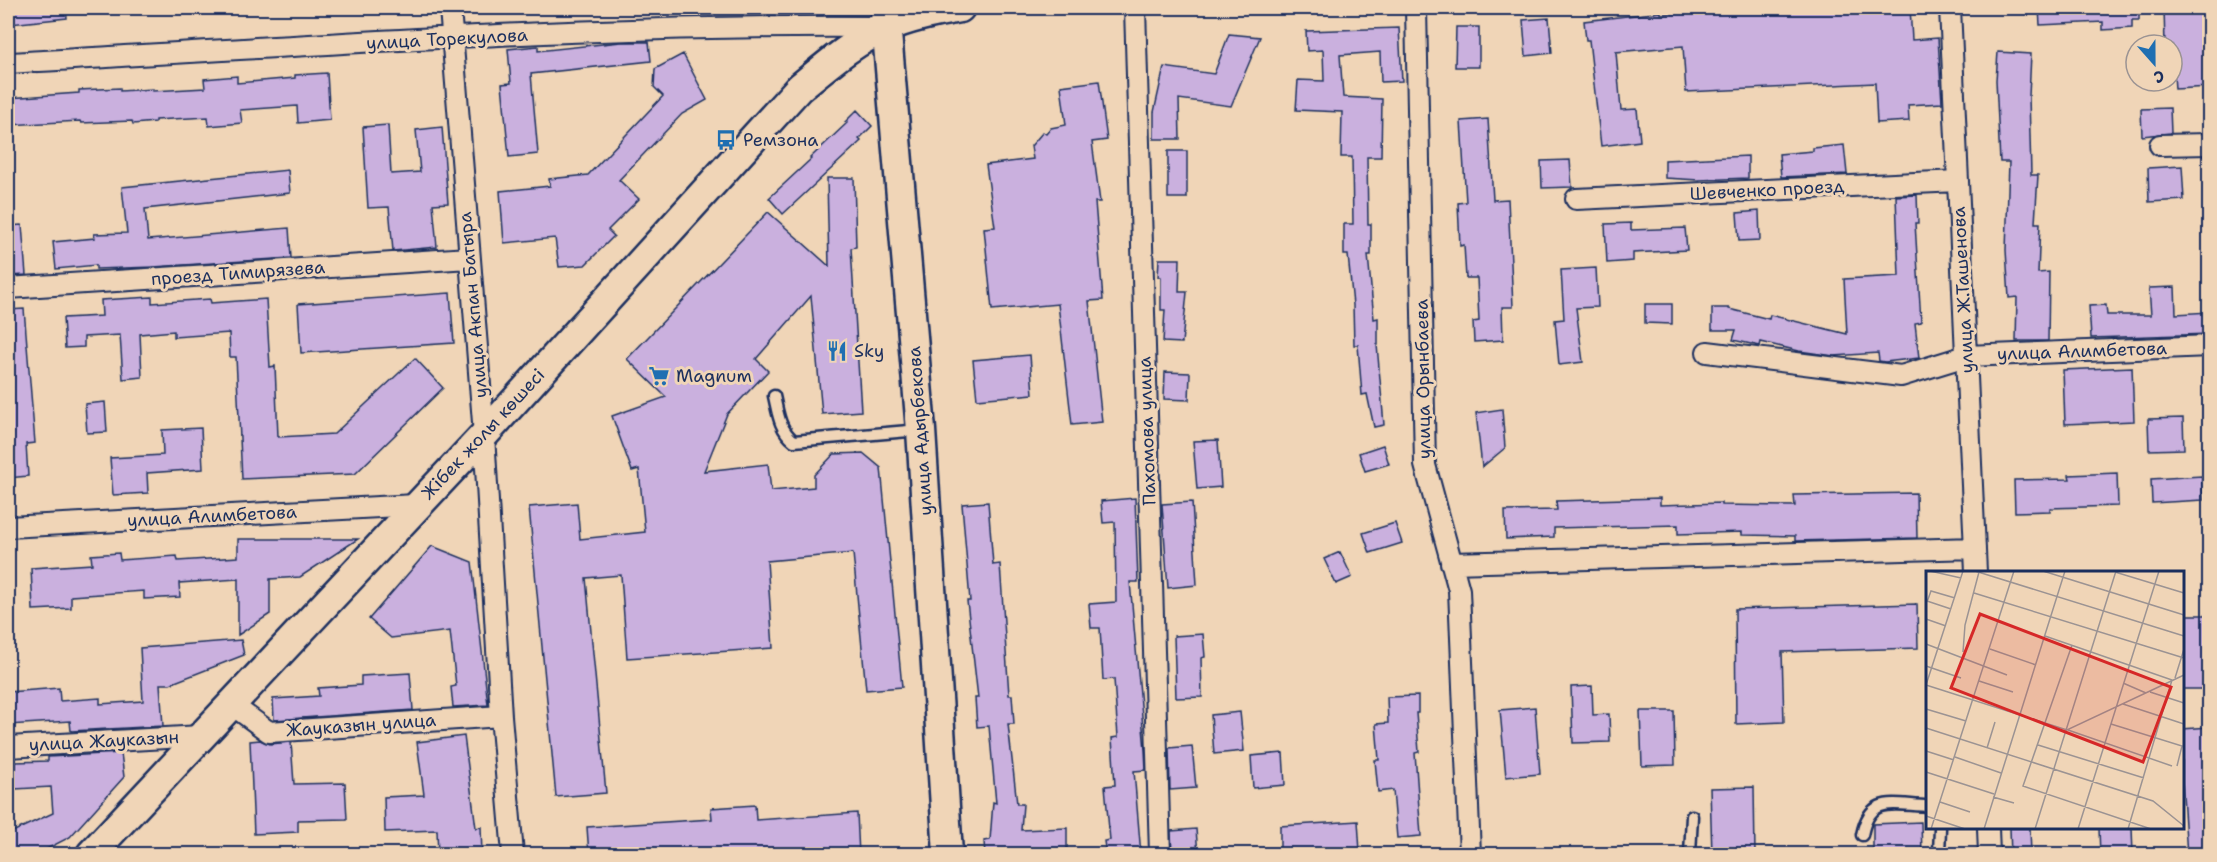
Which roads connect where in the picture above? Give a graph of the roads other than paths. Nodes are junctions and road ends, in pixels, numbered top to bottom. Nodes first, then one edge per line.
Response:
1 (450, 8) edge
2 (960, 8) edge
3 (1134, 8) edge
4 (1416, 8) edge
5 (1950, 8) edge
6 (886, 17) edge
7 (452, 38) junction
8 (8, 63) edge
9 (2210, 144) edge
10 (2160, 146) dead end
11 (1958, 181) junction
12 (1576, 199) dead end
13 (469, 258) junction
14 (8, 288) edge
15 (2210, 346) edge
16 (1707, 352) dead end
17 (1966, 356) junction
18 (774, 396) dead end
19 (921, 430) junction
20 (484, 435) junction
21 (416, 506) junction
22 (8, 527) edge
23 (1975, 548) junction
24 (1451, 563) junction
25 (1976, 571) edge
26 (231, 704) junction
27 (501, 716) junction
28 (201, 736) junction
29 (8, 747) edge
30 (1926, 806) edge
31 (1692, 816) dead end
32 (1940, 829) edge
33 (1988, 829) edge
34 (1862, 835) dead end
35 (91, 855) edge
36 (513, 855) edge
37 (948, 855) edge
38 (1160, 855) edge
39 (1470, 855) edge
40 (1690, 855) edge
41 (1939, 855) edge
42 (1989, 855) edge

1 - 7 street, улица Акпан Батыра
2 - 6 main road, Жібек жолы көшесі
3 - 38 street, Пахомова улица
4 - 24 street, улица Орынбаева
5 - 11 street, улица Ж.Ташенова
6 - 7 street, улица Торекулова
6 - 19 main road, улица Адырбекова
6 - 20 main road, Жібек жолы көшесі
7 - 8 street, улица Торекулова
7 - 13 street, улица Акпан Батыра
9 - 10 street
11 - 12 street, Шевченко проезд
11 - 17 street, улица Ж.Ташенова
13 - 14 street, проезд Тимирязева
13 - 20 street, улица Акпан Батыра
15 - 17 street, улица Алимбетова
16 - 17 street, улица Алимбетова
17 - 23 street, улица Ж.Ташенова
18 - 19 lane
19 - 37 main road, улица Адырбекова
20 - 21 main road, Жібек жолы көшесі
20 - 27 street, улица Акпан Батыра
21 - 22 street, улица Алимбетова
21 - 26 main road, Жібек жолы көшесі
23 - 24 street
23 - 25 street, улица Ж.Ташенова
24 - 39 street, улица Орынбаева
26 - 27 street, Жауказын улица
26 - 28 main road, Жібек жолы көшесі
27 - 36 street, улица Акпан Батыра
28 - 29 street, улица Жауказын
28 - 35 main road, Жібек жолы көшесі
30 - 34 lane
31 - 40 lane
32 - 41 lane
33 - 42 street

